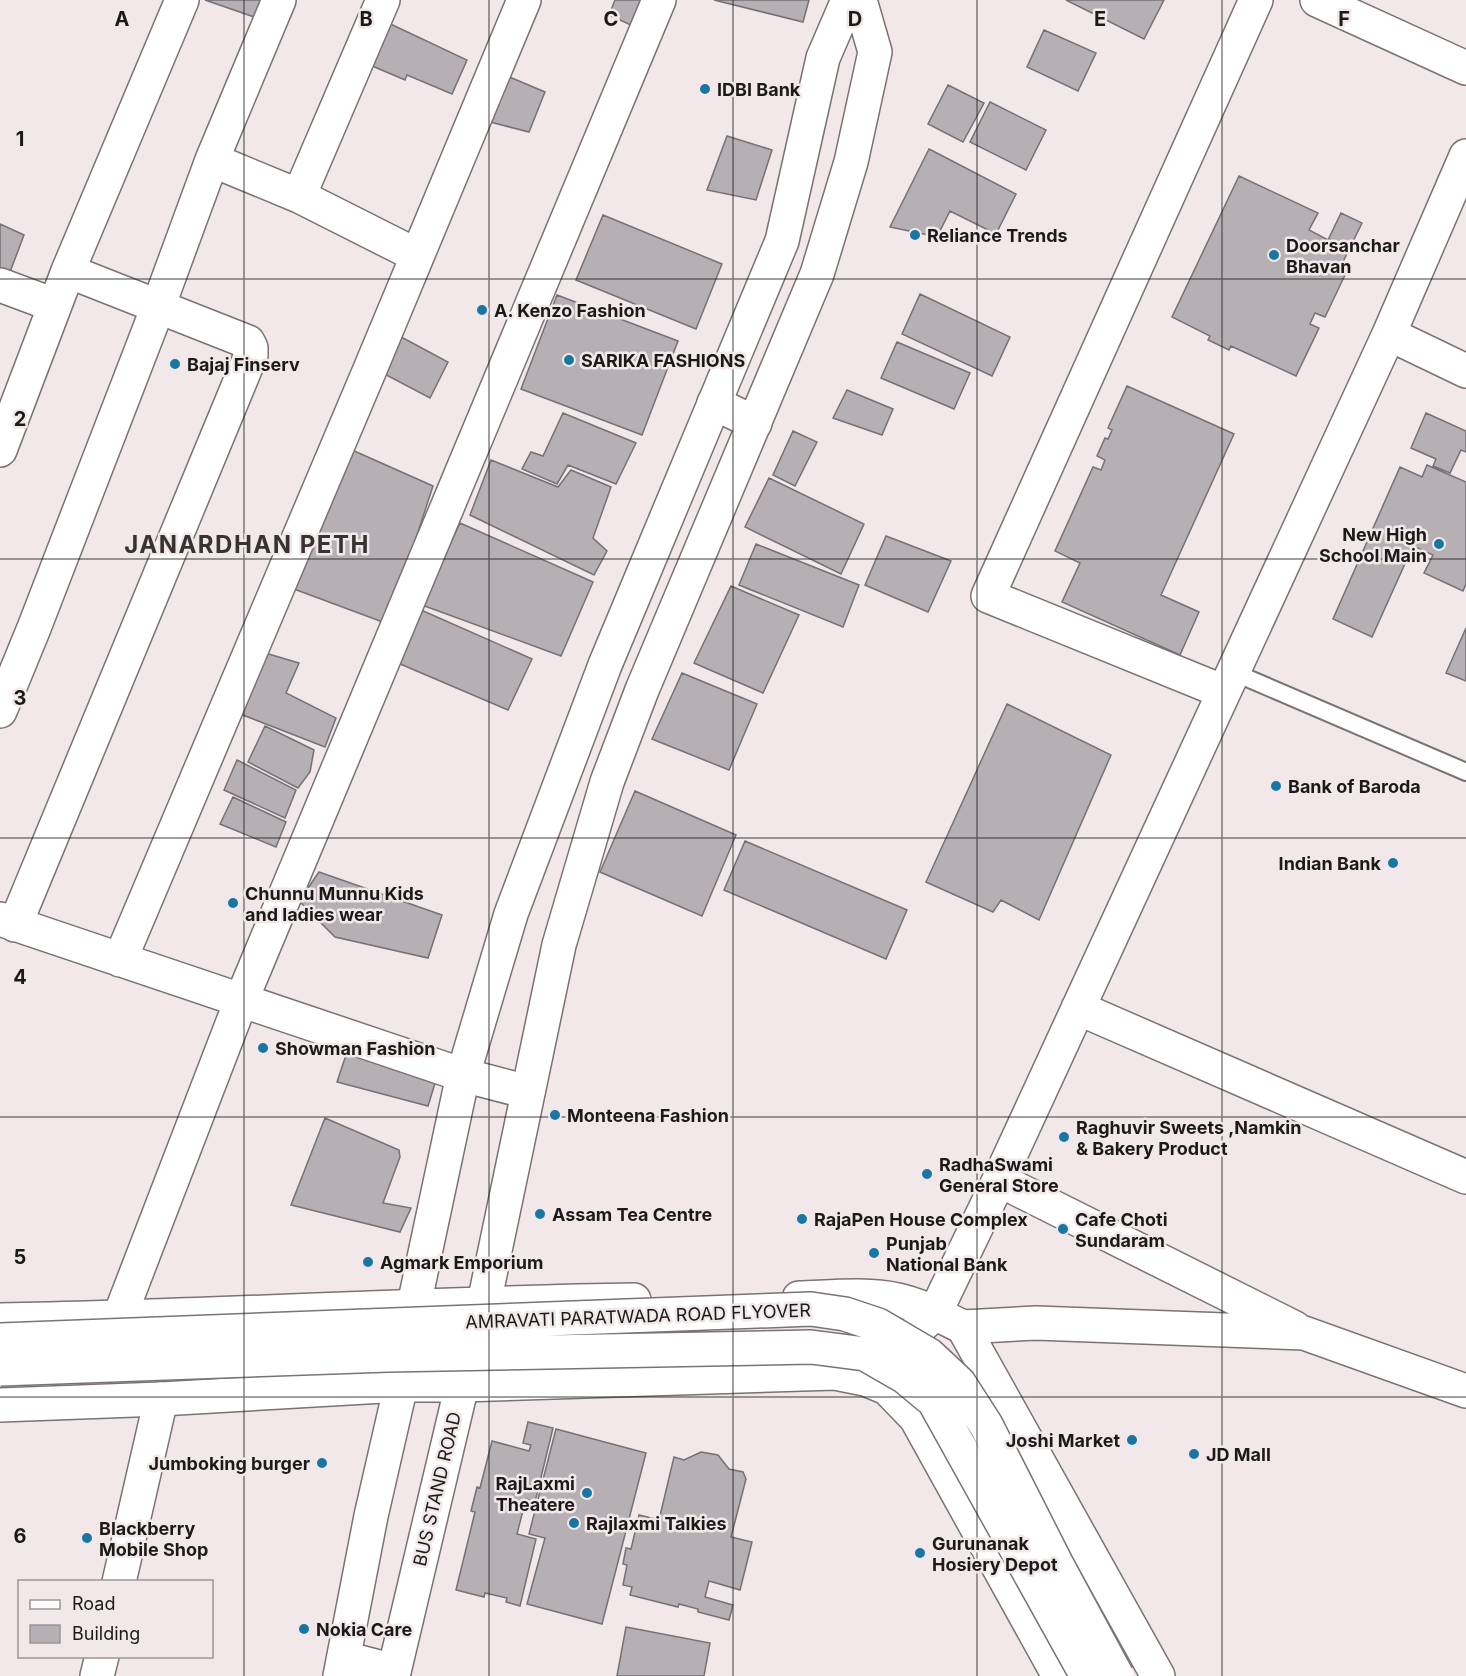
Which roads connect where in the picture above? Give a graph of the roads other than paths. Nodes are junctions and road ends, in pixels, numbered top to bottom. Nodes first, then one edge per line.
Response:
1 (182, 0) edge
2 (279, 0) edge
3 (383, 0) edge
4 (524, 0) edge
5 (659, 0) edge
6 (848, 0) edge
7 (860, 0) edge
8 (1256, 0) edge
9 (1317, 0) edge
10 (1466, 68) edge
11 (1466, 156) edge
12 (212, 160) junction
13 (299, 196) junction
14 (416, 255) junction
15 (68, 271) junction
16 (0, 285) edge
17 (54, 305) junction
18 (158, 307) junction
19 (1389, 334) junction
20 (1466, 371) edge
21 (12, 386) edge
22 (714, 403) junction
23 (754, 423) junction
24 (0, 450) edge
25 (1228, 682) junction
26 (0, 711) edge
27 (1466, 771) edge
28 (7, 922) edge
29 (120, 960) junction
30 (241, 1001) junction
31 (1078, 1008) junction
32 (463, 1075) junction
33 (528, 1092) junction
34 (1466, 1177) edge
35 (999, 1180) junction
36 (484, 1303) junction
37 (414, 1305) junction
38 (119, 1318) junction
39 (0, 1320) edge
40 (949, 1320) junction
41 (1304, 1333) junction
42 (0, 1340) edge
43 (0, 1369) edge
44 (866, 1379) junction
45 (401, 1385) junction
46 (462, 1385) junction
47 (1466, 1391) edge
48 (161, 1400) junction
49 (0, 1405) edge
50 (119, 1580) edge
51 (102, 1658) edge
52 (342, 1667) edge
53 (393, 1674) edge
54 (97, 1676) edge
55 (1059, 1676) edge
56 (1088, 1676) edge
57 (1117, 1676) edge
58 (1158, 1676) edge

1 - 15 street
2 - 12 street
3 - 13 street
4 - 14 street
5 - 30 street
6 - 22 street
7 - 23 street, BUS STAND ROAD
8 - 25 street
9 - 10 street
11 - 19 street
12 - 13 street
12 - 18 street
13 - 14 street
14 - 29 street
15 - 17 street
15 - 18 street
16 - 17 street
17 - 21 street
18 - 26 street
18 - 28 street
19 - 20 street
19 - 25 street
21 - 24 street
22 - 23 street
22 - 32 street
23 - 33 street, BUS STAND ROAD
25 - 27 lane
25 - 31 street
28 - 29 street
29 - 30 street
30 - 32 street
30 - 38 street
31 - 34 street
31 - 35 street
32 - 33 street
32 - 37 street
33 - 36 street, BUS STAND ROAD
35 - 40 street
35 - 41 street
36 - 37 street
36 - 40 street
36 - 46 street, BUS STAND ROAD
37 - 38 street
37 - 45 street
38 - 39 street
40 - 41 street
40 - 44 street
40 - 58 street
41 - 47 street
42 - 57 street, AMRAVATI PARATWADA ROAD FLYOVER, bridge
43 - 56 street, AMRAVATI PARATWADA ROAD FLYOVER, bridge
44 - 46 street
44 - 55 street
45 - 46 street
45 - 48 street
45 - 52 street
46 - 53 street, BUS STAND ROAD
48 - 49 street
48 - 50 street
51 - 54 street
52 - 53 street

